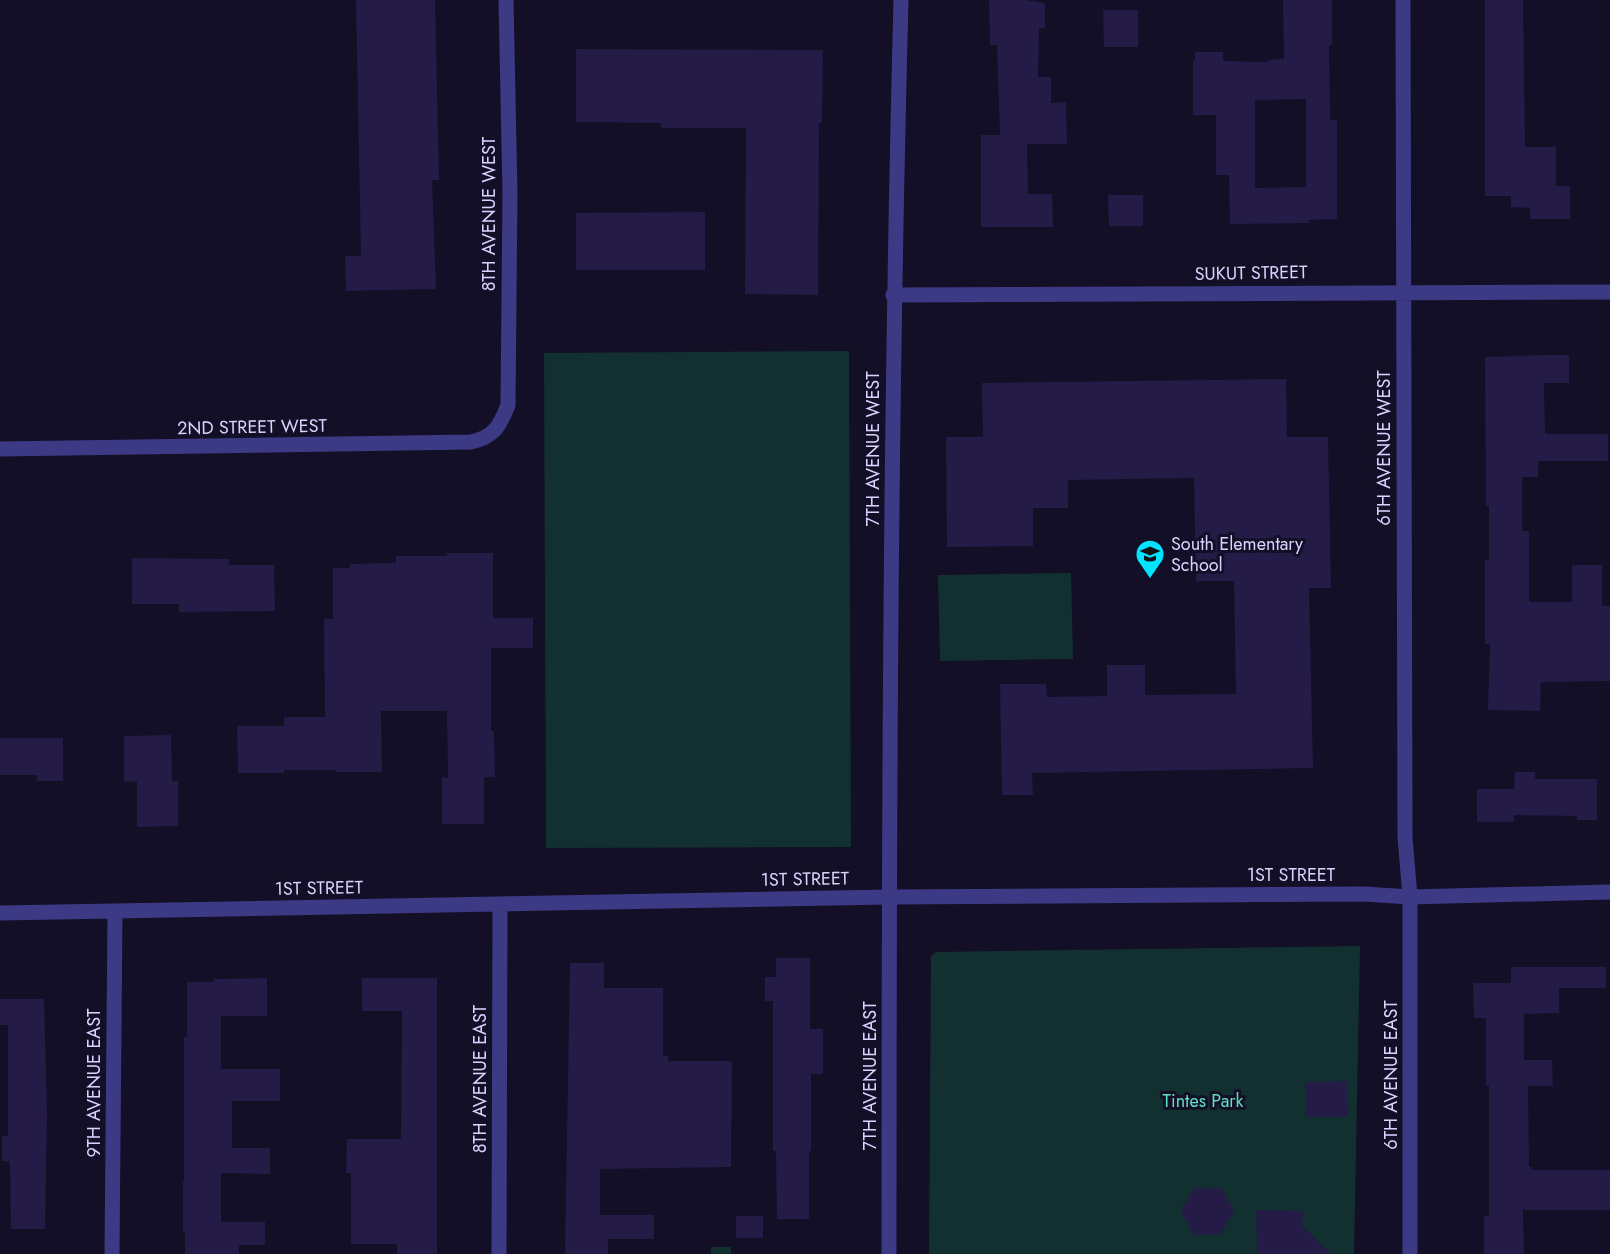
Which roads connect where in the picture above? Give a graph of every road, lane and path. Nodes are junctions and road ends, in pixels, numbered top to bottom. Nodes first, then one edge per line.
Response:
1 (506, 0) edge
2 (901, 0) edge
3 (1403, 0) edge
4 (1403, 291) junction
5 (1610, 292) edge
6 (893, 295) junction
7 (500, 427) joint
8 (0, 449) edge
9 (1610, 892) edge
10 (889, 897) junction
11 (1410, 897) junction
12 (500, 904) junction
13 (115, 912) junction
14 (0, 913) edge
15 (112, 1254) edge
16 (499, 1254) edge
17 (889, 1254) edge
18 (1410, 1254) edge

1 - 7 street, 8TH AVENUE WEST
2 - 6 street, 7TH AVENUE WEST
3 - 4 street, 6TH AVENUE WEST
4 - 5 street, SUKUT STREET
4 - 6 street, SUKUT STREET
4 - 11 street, 6TH AVENUE WEST
6 - 10 street, 7TH AVENUE WEST
7 - 8 street, 2ND STREET WEST
9 - 11 street, 1ST STREET
10 - 11 street, 1ST STREET
10 - 12 street, 1ST STREET
10 - 17 street, 7TH AVENUE EAST
11 - 18 street, 6TH AVENUE EAST
12 - 13 street, 1ST STREET
12 - 16 street, 8TH AVENUE EAST
13 - 14 street, 1ST STREET
13 - 15 street, 9TH AVENUE EAST

